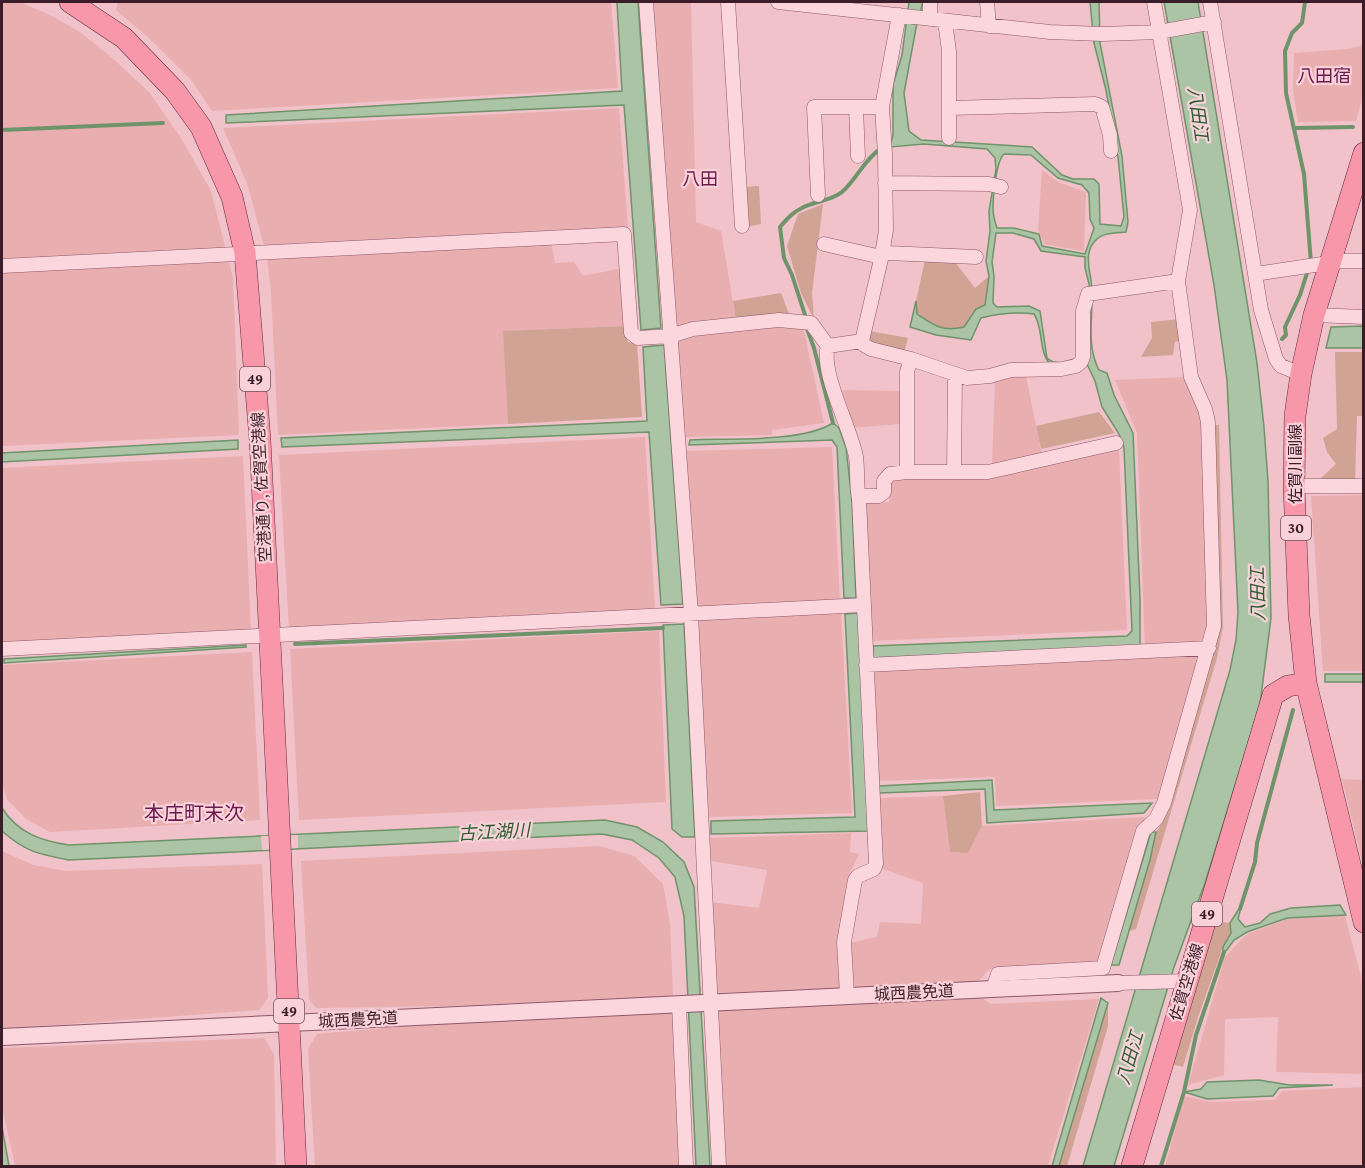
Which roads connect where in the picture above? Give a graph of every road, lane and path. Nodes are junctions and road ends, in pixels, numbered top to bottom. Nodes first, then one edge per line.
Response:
1 (75, 2) edge
2 (646, 2) edge
3 (728, 2) edge
4 (778, 2) edge
5 (930, 2) edge
6 (987, 2) edge
7 (1154, 2) edge
8 (1210, 2) edge
9 (901, 15) junction
10 (926, 18) junction
11 (945, 21) junction
12 (1214, 22) junction
13 (989, 26) junction
14 (1159, 32) junction
15 (882, 107) junction
16 (856, 108) junction
17 (950, 108) junction
18 (949, 138) dead end
19 (1111, 151) dead end
20 (1364, 153) edge
21 (858, 156) dead end
22 (885, 183) junction
23 (995, 186) dead end
24 (818, 195) dead end
25 (742, 226) dead end
26 (824, 244) dead end
27 (245, 253) junction
28 (882, 255) junction
29 (976, 256) dead end
30 (1364, 261) edge
31 (1317, 265) junction
32 (2, 266) edge
33 (1256, 274) junction
34 (1178, 281) junction
35 (1314, 315) junction
36 (1364, 317) edge
37 (670, 336) junction
38 (862, 342) junction
39 (828, 346) junction
40 (911, 359) junction
41 (1300, 374) junction
42 (955, 375) junction
43 (1116, 443) dead end
44 (907, 472) junction
45 (954, 472) junction
46 (1294, 486) junction
47 (1364, 486) edge
48 (859, 499) junction
49 (863, 605) junction
50 (692, 614) junction
51 (269, 637) junction
52 (1209, 648) junction
53 (2, 649) edge
54 (866, 665) junction
55 (1306, 683) junction
56 (1361, 900) edge
57 (1364, 922) edge
58 (1187, 981) junction
59 (1118, 983) joint
60 (993, 988) junction
61 (847, 995) junction
62 (711, 1002) junction
63 (679, 1004) junction
64 (289, 1022) junction
65 (2, 1037) edge
66 (296, 1167) edge
67 (686, 1167) edge
68 (719, 1167) edge
69 (1132, 1167) edge

1 - 27 main road, 空港通り, 佐賀空港線 / 49
2 - 37 street
3 - 25 street
4 - 9 street
5 - 10 street
6 - 13 street
7 - 14 street
8 - 12 street
9 - 10 street
9 - 15 street
10 - 11 street
11 - 13 street
11 - 17 street
12 - 14 street
12 - 33 street
13 - 14 street
14 - 34 street
15 - 16 street
15 - 22 street
16 - 21 street
16 - 24 street
17 - 18 street
17 - 19 street
20 - 31 main road, 佐賀川副線 / 30
22 - 23 street
22 - 28 street
26 - 28 street
27 - 32 street
27 - 37 street
27 - 51 main road, 空港通り, 佐賀空港線 / 49
28 - 29 street
28 - 38 street
30 - 31 street
31 - 33 street
31 - 35 main road, 佐賀川副線 / 30
33 - 41 street
34 - 42 street
34 - 52 street
35 - 36 street
35 - 41 main road, 佐賀川副線 / 30
37 - 39 street
37 - 50 street
38 - 39 street
38 - 40 street
39 - 48 street
40 - 42 street
40 - 44 street
41 - 46 main road, 佐賀川副線 / 30
42 - 45 street
43 - 45 street
44 - 45 street
44 - 48 street
46 - 47 street
46 - 55 main road, 佐賀川副線 / 30
48 - 49 street
49 - 50 street
49 - 54 street
50 - 51 street
50 - 62 street
51 - 53 street
51 - 64 main road, 空港通り, 佐賀空港線 / 49
52 - 54 street
52 - 60 street
54 - 61 street
55 - 56 main road, 佐賀川副線 / 30
55 - 58 main road, 佐賀空港線 / 49
56 - 57 main road, 佐賀川副線 / 30
58 - 59 street
58 - 69 main road, 佐賀空港線 / 49
59 - 60 street, 城西農免道
60 - 61 street, 城西農免道
61 - 62 street, 城西農免道
62 - 63 street, 城西農免道
62 - 68 street
63 - 64 street, 城西農免道
63 - 67 street
64 - 65 street, 城西農免道
64 - 66 main road, 49

